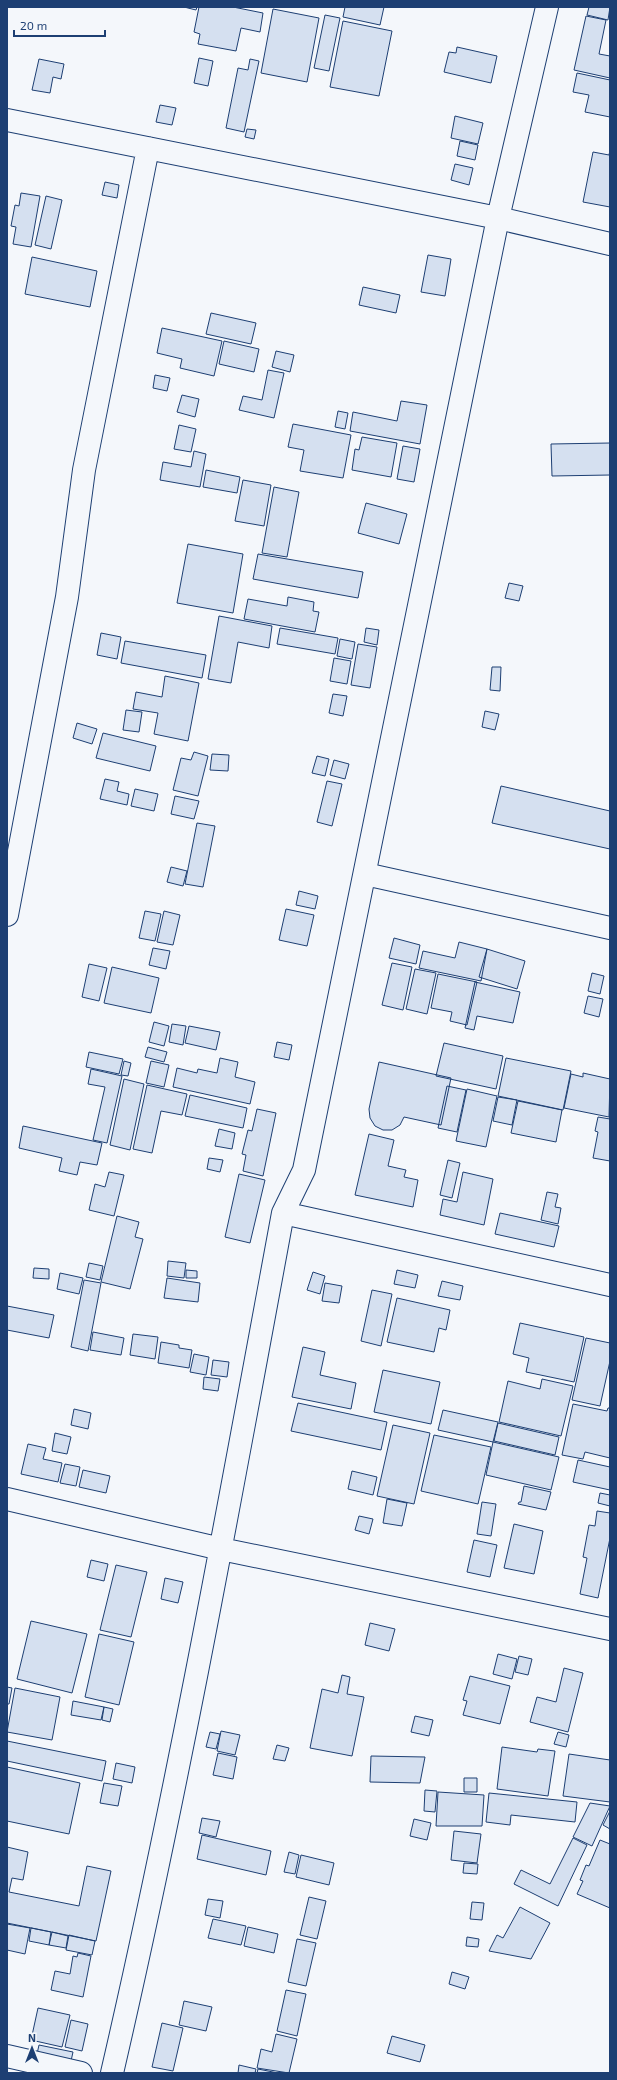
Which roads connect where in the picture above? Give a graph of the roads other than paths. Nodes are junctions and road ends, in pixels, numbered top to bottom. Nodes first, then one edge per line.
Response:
1 (547, 7) edge
2 (7, 120) edge
3 (148, 148) junction
4 (498, 218) junction
5 (610, 244) edge
6 (365, 874) junction
7 (7, 915) edge
8 (610, 928) edge
9 (283, 1213) junction
10 (610, 1285) edge
11 (7, 1499) edge
12 (221, 1548) junction
13 (610, 1629) edge
14 (7, 2056) edge
15 (81, 2073) edge
16 (112, 2073) edge

1 - 4 street
2 - 3 street
3 - 4 street
3 - 7 street
4 - 5 street
4 - 6 street
6 - 8 street
6 - 9 street
9 - 10 street
9 - 12 street
11 - 12 street
12 - 13 street
12 - 16 street
14 - 15 street

